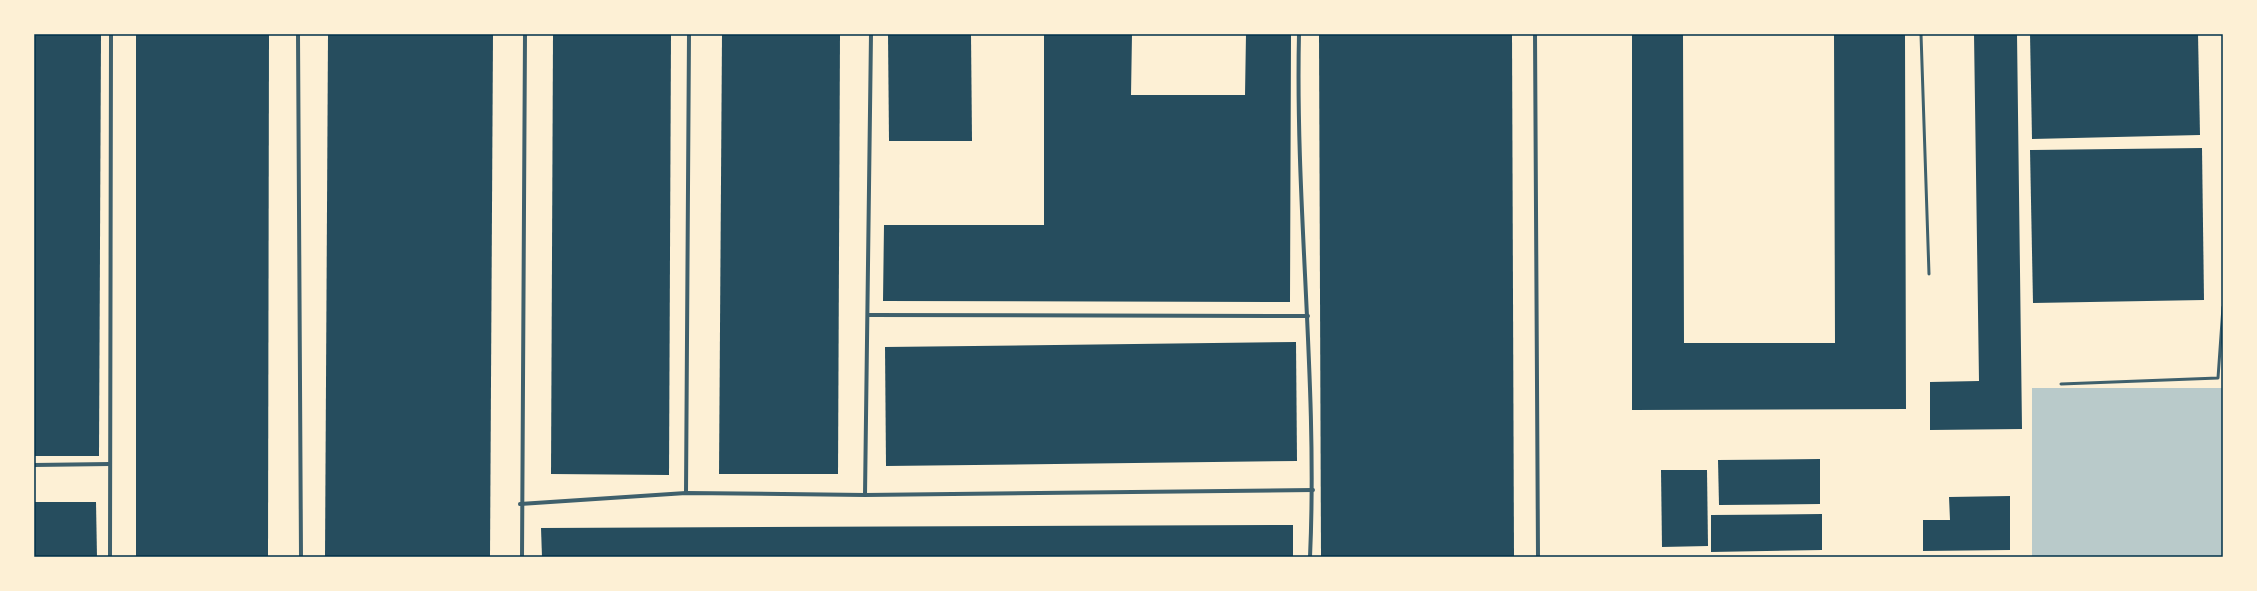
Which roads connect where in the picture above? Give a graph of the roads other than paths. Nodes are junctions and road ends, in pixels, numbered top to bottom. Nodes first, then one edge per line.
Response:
1 (111, 34) edge
2 (298, 34) edge
3 (525, 34) edge
4 (689, 34) edge
5 (871, 34) edge
6 (1299, 34) edge
7 (1535, 34) edge
8 (1921, 34) edge
9 (1929, 274) dead end
10 (2223, 307) edge
11 (868, 315) junction
12 (1308, 316) junction
13 (2223, 377) edge
14 (2218, 378) junction
15 (2061, 384) dead end
16 (34, 464) edge
17 (110, 464) junction
18 (1313, 490) junction
19 (686, 493) junction
20 (865, 495) junction
21 (520, 504) junction
22 (110, 557) edge
23 (301, 557) edge
24 (522, 557) edge
25 (1310, 557) edge
26 (1538, 557) edge

1 - 17 street
2 - 23 street
3 - 21 street
4 - 19 street
5 - 11 street
6 - 12 street
7 - 26 street
8 - 9 lane
10 - 14 lane
11 - 12 street
11 - 20 street
12 - 18 street
13 - 14 lane
14 - 15 lane
16 - 17 street
17 - 22 street
18 - 20 street
18 - 25 street
19 - 20 street
19 - 21 street
21 - 24 street

